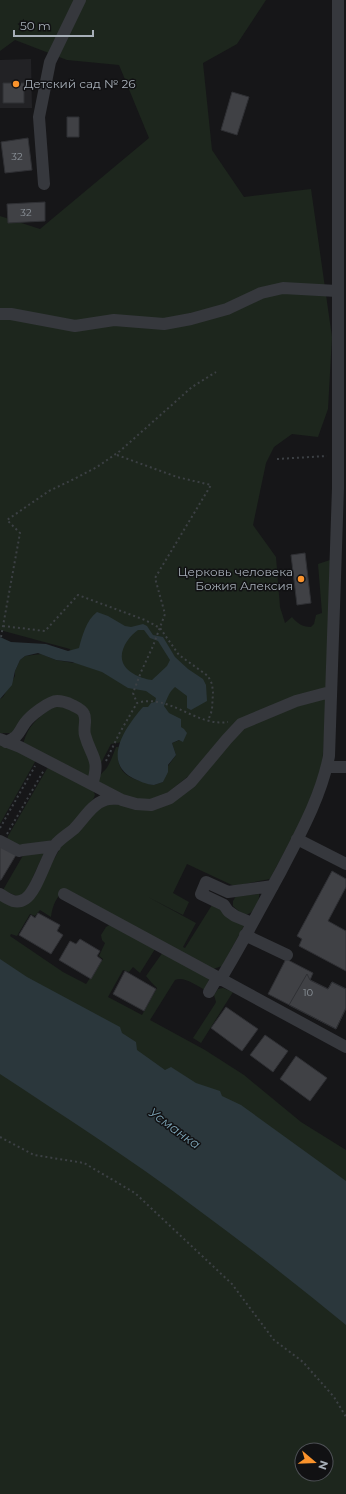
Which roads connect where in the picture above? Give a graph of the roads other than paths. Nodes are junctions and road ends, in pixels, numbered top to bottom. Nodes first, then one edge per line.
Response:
1 (80, 0) edge
2 (338, 0) edge
3 (44, 184) dead end
4 (337, 292) junction
5 (0, 314) edge
6 (342, 363) edge
7 (342, 422) edge
8 (330, 692) junction
9 (3, 740) edge
10 (327, 767) junction
11 (346, 767) edge
12 (94, 779) junction
13 (122, 800) junction
14 (298, 839) junction
15 (1, 841) edge
16 (55, 846) junction
17 (346, 864) edge
18 (273, 886) junction
19 (0, 894) edge
20 (64, 894) dead end
21 (252, 923) junction
22 (246, 935) junction
23 (287, 955) dead end
24 (219, 979) junction
25 (209, 992) dead end
26 (346, 1047) edge

1 - 3 street
2 - 4 street
4 - 5 street
4 - 6 street
6 - 7 street
7 - 8 street
8 - 10 street
8 - 13 street
9 - 12 street
9 - 12 street
10 - 11 street
10 - 14 street
12 - 13 street
13 - 16 street
14 - 17 street
14 - 18 street
15 - 16 street
16 - 19 street
18 - 21 street
18 - 21 street
20 - 24 street
21 - 22 street
22 - 23 street
22 - 24 street
24 - 25 street
24 - 26 street

